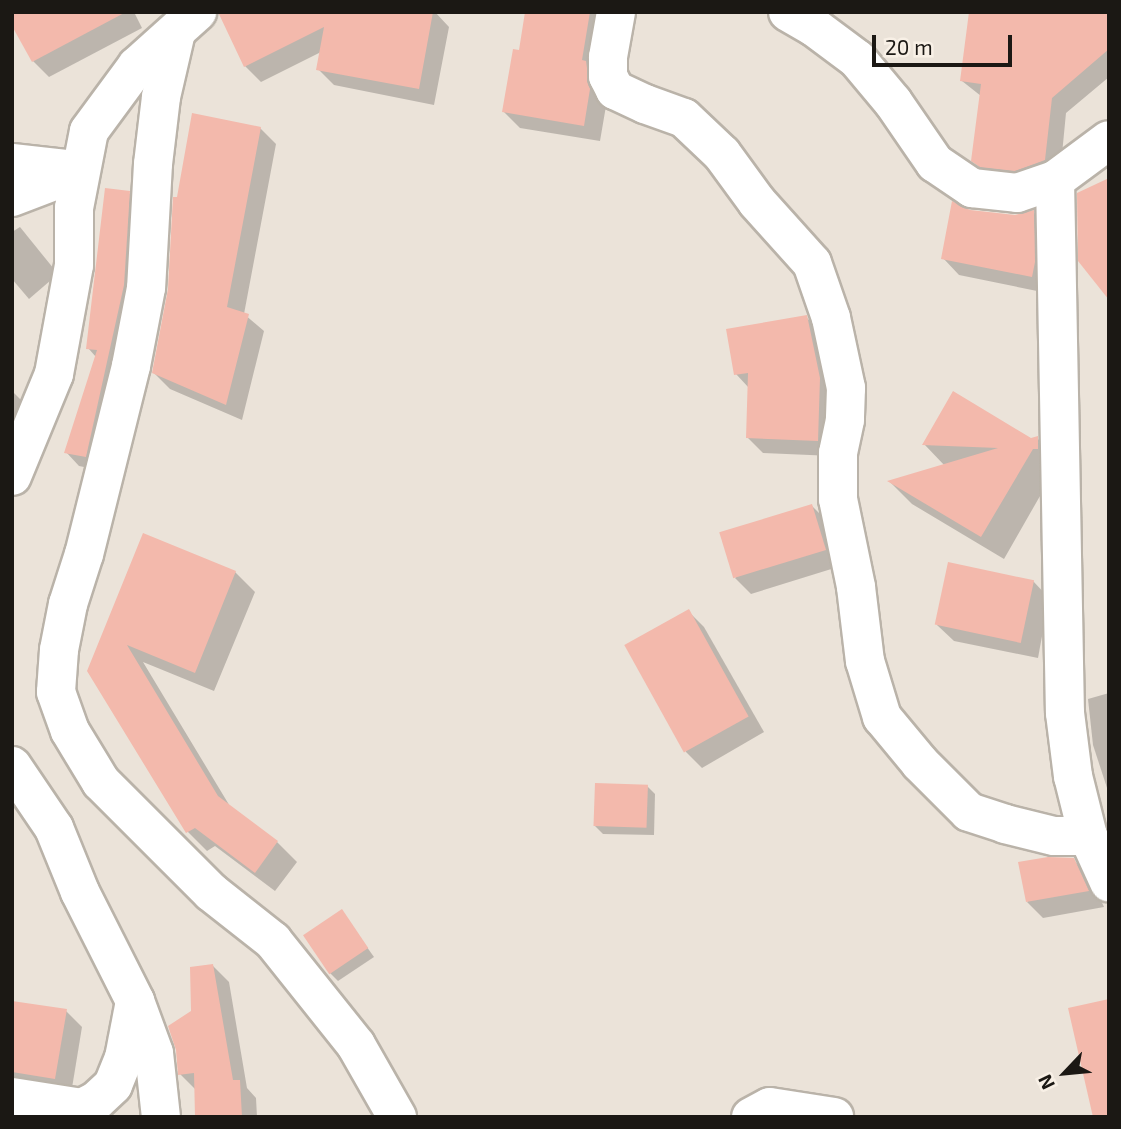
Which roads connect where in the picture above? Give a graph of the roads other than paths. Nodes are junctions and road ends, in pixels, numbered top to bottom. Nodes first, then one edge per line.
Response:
1 (616, 12) edge
2 (788, 12) edge
3 (186, 22) edge
4 (1109, 141) edge
5 (12, 163) edge
6 (80, 171) junction
7 (1055, 180) junction
8 (12, 197) edge
9 (12, 476) edge
10 (12, 766) edge
11 (1088, 836) junction
12 (1109, 883) edge
13 (135, 1001) junction
14 (12, 1097) edge
15 (161, 1117) edge
16 (397, 1117) edge
17 (751, 1117) edge
18 (834, 1117) edge

1 - 11 street
2 - 7 street
3 - 6 street
3 - 16 street
4 - 7 street
5 - 6 street
6 - 8 street
6 - 9 street
7 - 11 street
10 - 13 street
11 - 12 street
13 - 14 street
13 - 15 street
17 - 18 street

